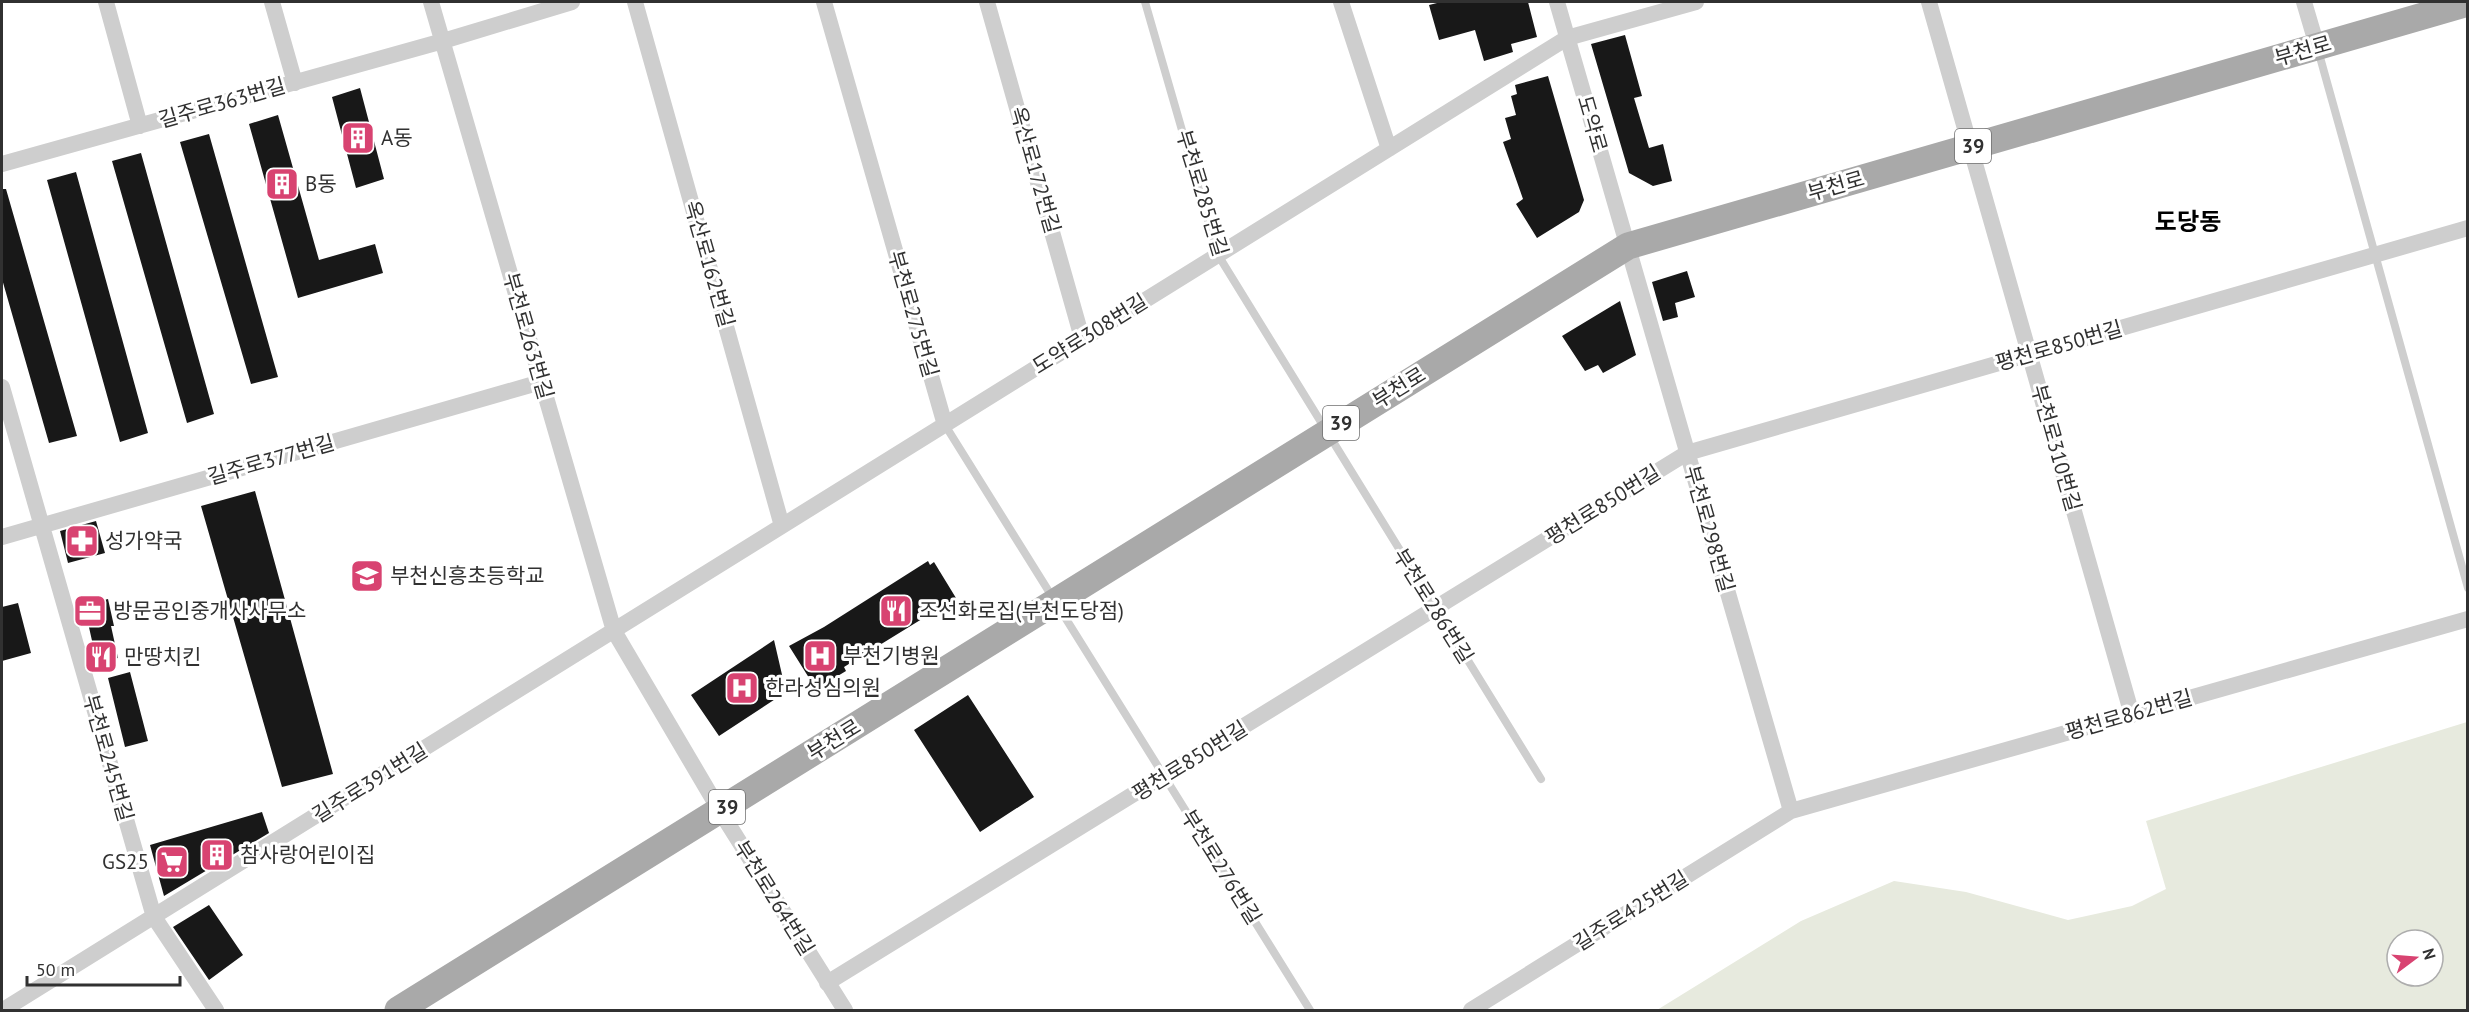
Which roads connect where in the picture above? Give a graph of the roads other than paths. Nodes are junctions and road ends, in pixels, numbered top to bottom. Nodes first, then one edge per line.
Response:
1 (106, 2) edge
2 (272, 2) edge
3 (431, 2) edge
4 (572, 2) edge
5 (635, 2) edge
6 (824, 2) edge
7 (987, 2) edge
8 (1145, 2) edge
9 (1341, 2) edge
10 (1557, 2) edge
11 (1696, 2) edge
12 (1929, 2) edge
13 (2304, 2) edge
14 (2468, 3) edge
15 (1567, 38) junction
16 (443, 41) junction
17 (2317, 46) junction
18 (295, 83) junction
19 (140, 126) junction
20 (1970, 147) junction
21 (1389, 150) junction
22 (2, 164) edge
23 (2468, 228) edge
24 (1628, 246) junction
25 (1218, 255) junction
26 (2375, 256) junction
27 (1082, 338) junction
28 (2030, 355) junction
29 (541, 382) junction
30 (2, 387) edge
31 (945, 425) junction
32 (1327, 432) junction
33 (1688, 453) junction
34 (42, 526) junction
35 (782, 526) junction
36 (2, 537) edge
37 (2468, 588) edge
38 (1056, 602) junction
39 (1434, 609) junction
40 (2468, 619) edge
41 (614, 631) junction
42 (2132, 715) junction
43 (1165, 777) junction
44 (1541, 779) dead end
45 (720, 811) junction
46 (1791, 811) junction
47 (154, 917) junction
48 (827, 982) junction
49 (3, 1011) edge
50 (216, 1011) edge
51 (398, 1011) edge
52 (845, 1011) edge
53 (1310, 1011) edge
54 (1471, 1011) edge

1 - 19 street
2 - 18 street
3 - 16 street, 부천로263번길
4 - 16 street, 길주로363번길
5 - 35 street, 옥산로162번길
6 - 31 street, 부천로275번길
7 - 27 street, 옥산로172번길
8 - 25 lane, 부천로285번길
9 - 21 street
10 - 15 street, 도약로
11 - 15 street, 도약로308번길
12 - 20 street, 부천로310번길
13 - 17 street
14 - 17 main road, 부천로 / 39
15 - 21 street, 도약로308번길
15 - 24 street, 도약로
16 - 18 street, 길주로363번길
16 - 29 street, 부천로263번길
17 - 20 main road, 부천로 / 39
17 - 26 lane
18 - 19 street, 길주로363번길
19 - 22 street, 길주로363번길
20 - 24 main road, 부천로 / 39
20 - 28 street, 부천로310번길
21 - 25 street, 도약로308번길
23 - 26 street, 평천로850번길
24 - 32 main road, 부천로 / 39
24 - 33 street, 부천로298번길
25 - 27 street, 도약로308번길
25 - 32 lane, 부천로285번길
26 - 28 street, 평천로850번길
26 - 37 lane
27 - 31 street, 도약로308번길
28 - 33 street, 평천로850번길
28 - 42 street, 부천로310번길
29 - 34 street, 길주로377번길
29 - 41 street, 부천로263번길
30 - 34 street, 부천로245번길
31 - 35 street, 도약로308번길
31 - 38 lane, 부천로275번길
32 - 38 main road, 부천로 / 39
32 - 39 lane, 부천로286번길
33 - 39 street, 평천로850번길
33 - 46 street, 부천로298번길
34 - 36 street, 길주로377번길
34 - 47 street, 부천로245번길
35 - 41 street, 도약로308번길
38 - 43 lane, 부천로276번길
38 - 45 main road, 부천로 / 39
39 - 43 street, 평천로850번길
39 - 44 lane, 부천로286번길
40 - 42 street, 평천로862번길
41 - 45 street, 부천로264번길
41 - 47 street, 길주로391번길
42 - 46 street, 평천로862번길
43 - 48 street, 평천로850번길
43 - 53 lane, 부천로276번길
45 - 48 street, 부천로264번길
45 - 51 main road, 부천로 / 39
46 - 54 street, 길주로425번길
47 - 49 street, 길주로391번길
47 - 50 street, 부천로245번길
48 - 52 street, 부천로264번길

